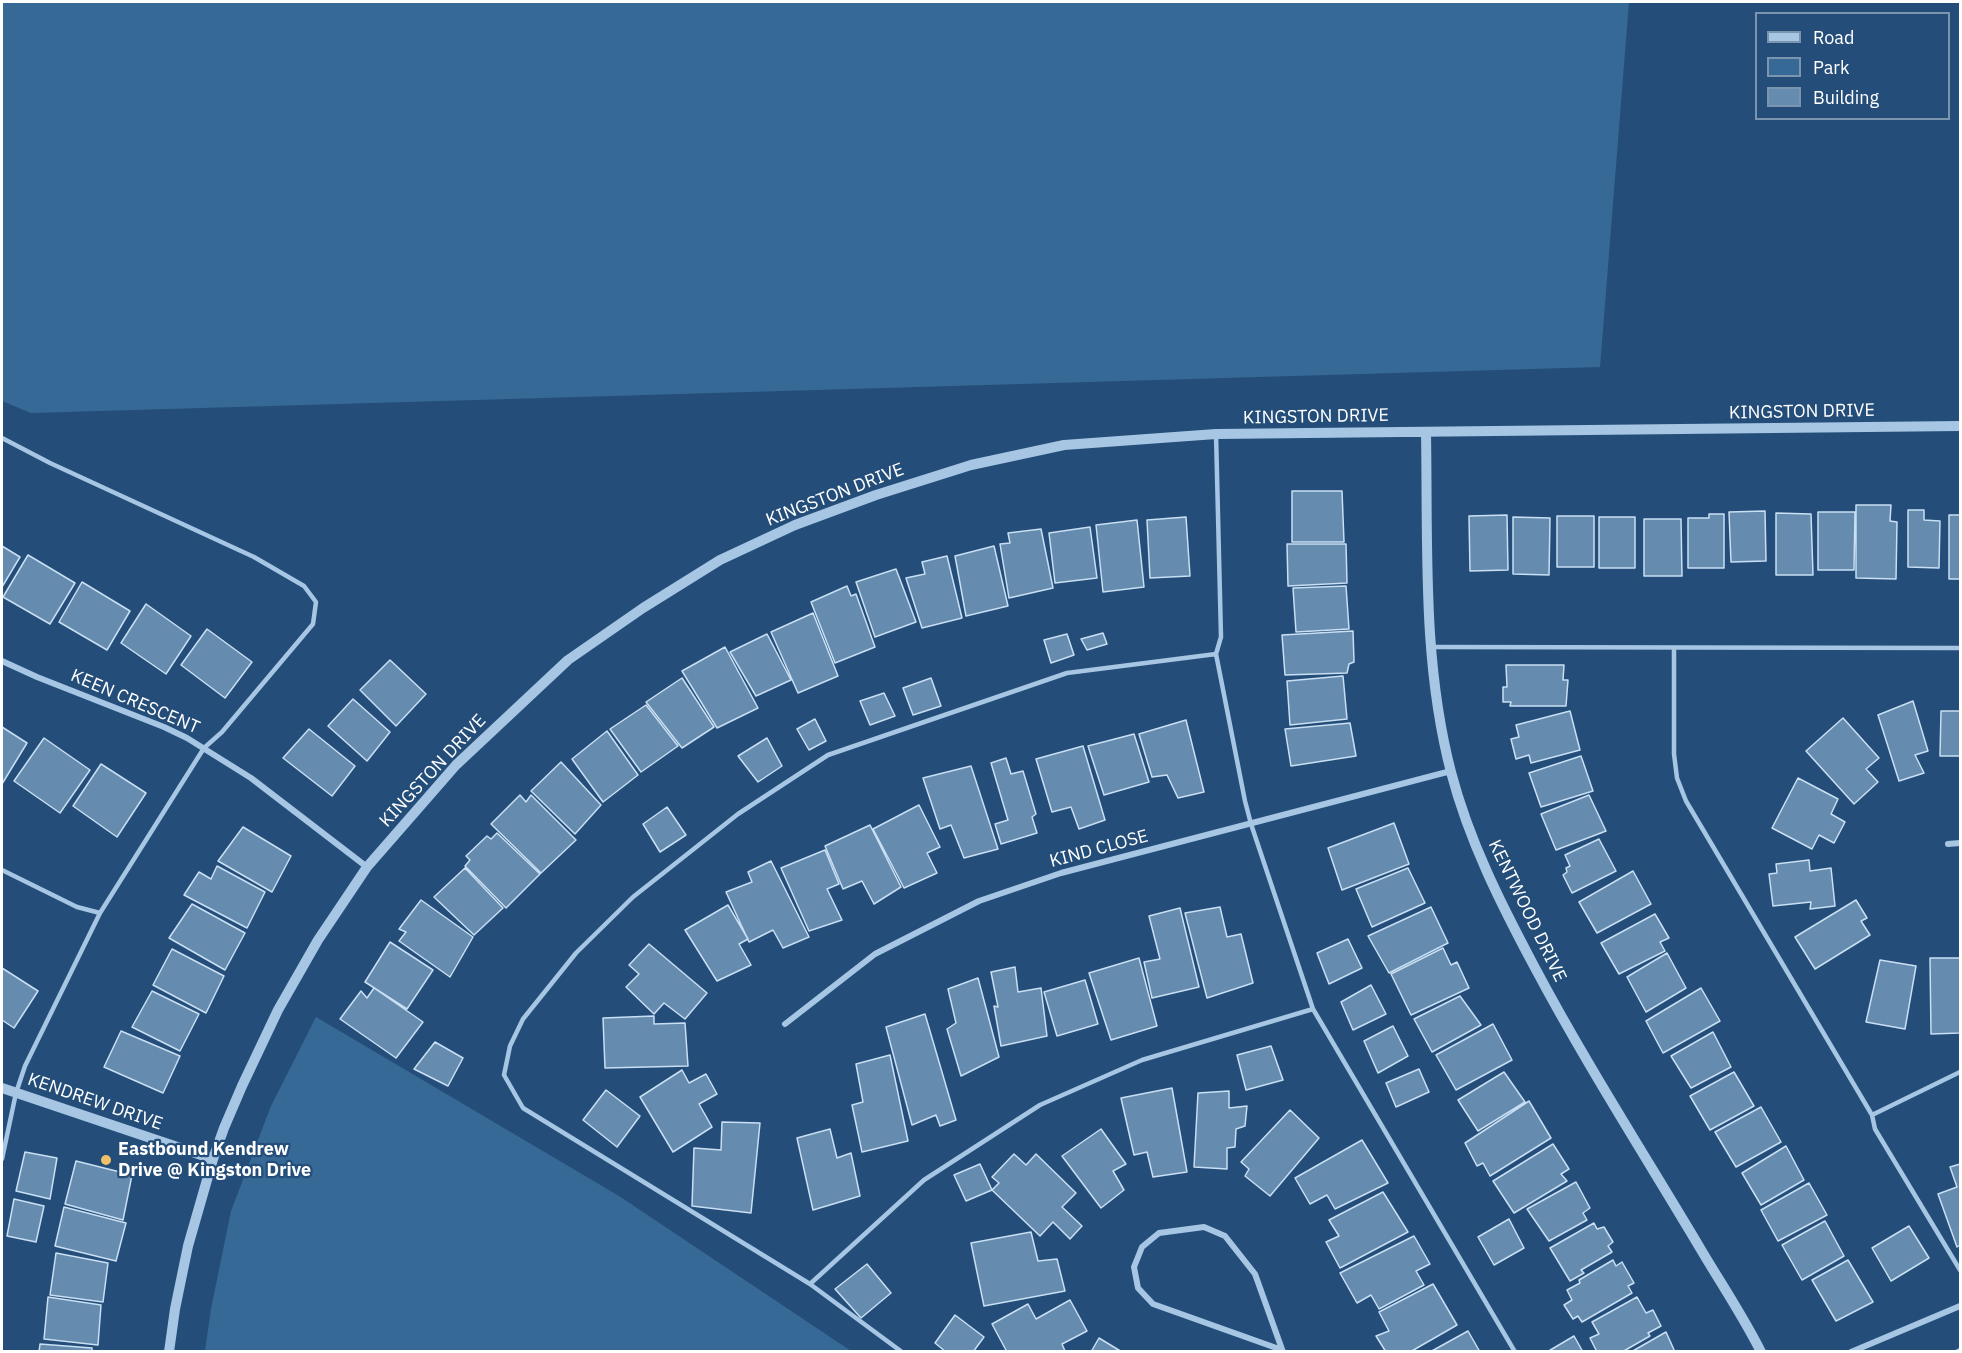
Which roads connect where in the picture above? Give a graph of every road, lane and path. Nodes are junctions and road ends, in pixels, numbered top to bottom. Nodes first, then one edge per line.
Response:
1 (1960, 426) edge
2 (1426, 432) junction
3 (1216, 434) junction
4 (2, 438) edge
5 (1431, 647) junction
6 (1674, 648) junction
7 (1960, 648) edge
8 (1216, 654) junction
9 (2, 661) edge
10 (204, 748) junction
11 (1451, 771) junction
12 (1251, 824) junction
13 (1960, 843) edge
14 (1948, 844) dead end
15 (366, 867) junction
16 (2, 870) edge
17 (100, 913) junction
18 (1313, 1009) junction
19 (785, 1024) dead end
20 (1960, 1072) edge
21 (2, 1088) edge
22 (16, 1093) junction
23 (1872, 1115) junction
24 (2, 1159) edge
25 (213, 1159) junction
26 (1960, 1270) edge
27 (810, 1284) junction
28 (1960, 1306) edge
29 (1283, 1351) edge
30 (169, 1352) edge
31 (902, 1352) edge
32 (1515, 1352) edge
33 (1761, 1352) edge
34 (1851, 1352) edge

1 - 2 street, KINGSTON DRIVE
2 - 3 street, KINGSTON DRIVE
2 - 5 street, KENTWOOD DRIVE
3 - 8 lane
3 - 15 street, KINGSTON DRIVE
4 - 10 lane
5 - 6 lane
5 - 11 street, KENTWOOD DRIVE
6 - 7 lane
6 - 23 lane
8 - 12 lane
8 - 27 lane
9 - 10 street, KEEN CRESCENT
10 - 15 street, KEEN CRESCENT
10 - 17 lane
11 - 12 street, KIND CLOSE
11 - 33 street, KENTWOOD DRIVE
12 - 18 lane
12 - 19 street, KIND CLOSE
13 - 14 street
15 - 25 street, KINGSTON DRIVE
16 - 17 lane
17 - 22 lane
18 - 27 lane
18 - 32 lane
20 - 23 lane
21 - 22 street, KENDREW DRIVE
22 - 24 lane
22 - 25 street, KENDREW DRIVE
23 - 26 lane
25 - 30 street, KINGSTON DRIVE
27 - 31 lane
28 - 34 street
29 - 29 street

